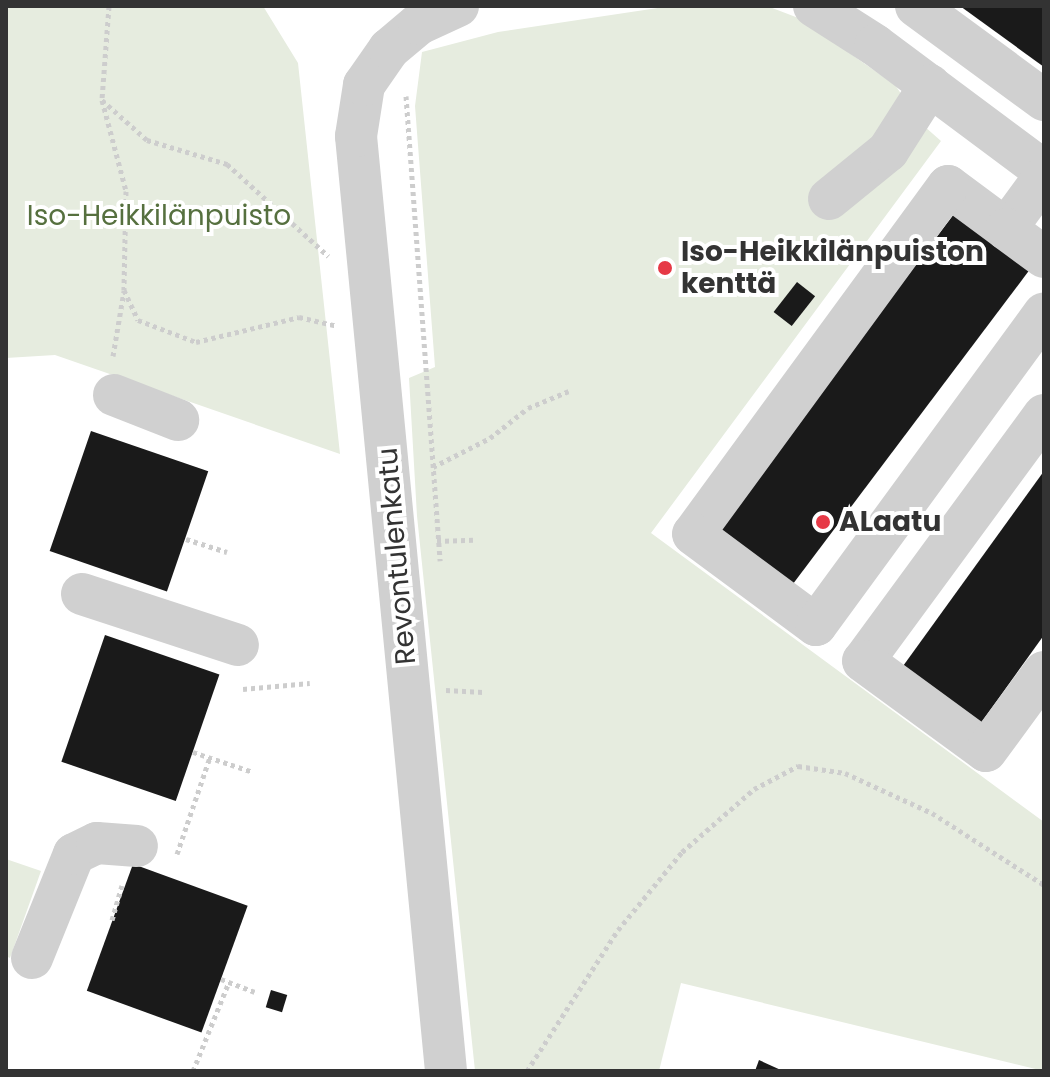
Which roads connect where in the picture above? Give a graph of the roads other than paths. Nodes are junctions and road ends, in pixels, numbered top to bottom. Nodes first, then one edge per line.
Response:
1 (458, 6) edge
2 (916, 6) edge
3 (818, 7) edge
4 (395, 30) edge
5 (930, 85) junction
6 (1044, 100) edge
7 (1044, 174) edge
8 (829, 199) dead end
9 (1006, 229) junction
10 (1044, 257) edge
11 (1044, 313) edge
12 (114, 395) road end
13 (1044, 415) edge
14 (178, 420) dead end
15 (82, 594) dead end
16 (238, 645) dead end
17 (1044, 672) edge
18 (137, 846) dead end
19 (32, 958) dead end
20 (446, 1071) edge

1 - 4 street
2 - 6 street
3 - 5 street
4 - 20 street, Revontulenkatu
5 - 7 street
5 - 8 street
7 - 9 street
9 - 10 street
9 - 11 street
12 - 14 street
13 - 17 street
15 - 16 street
18 - 19 street

